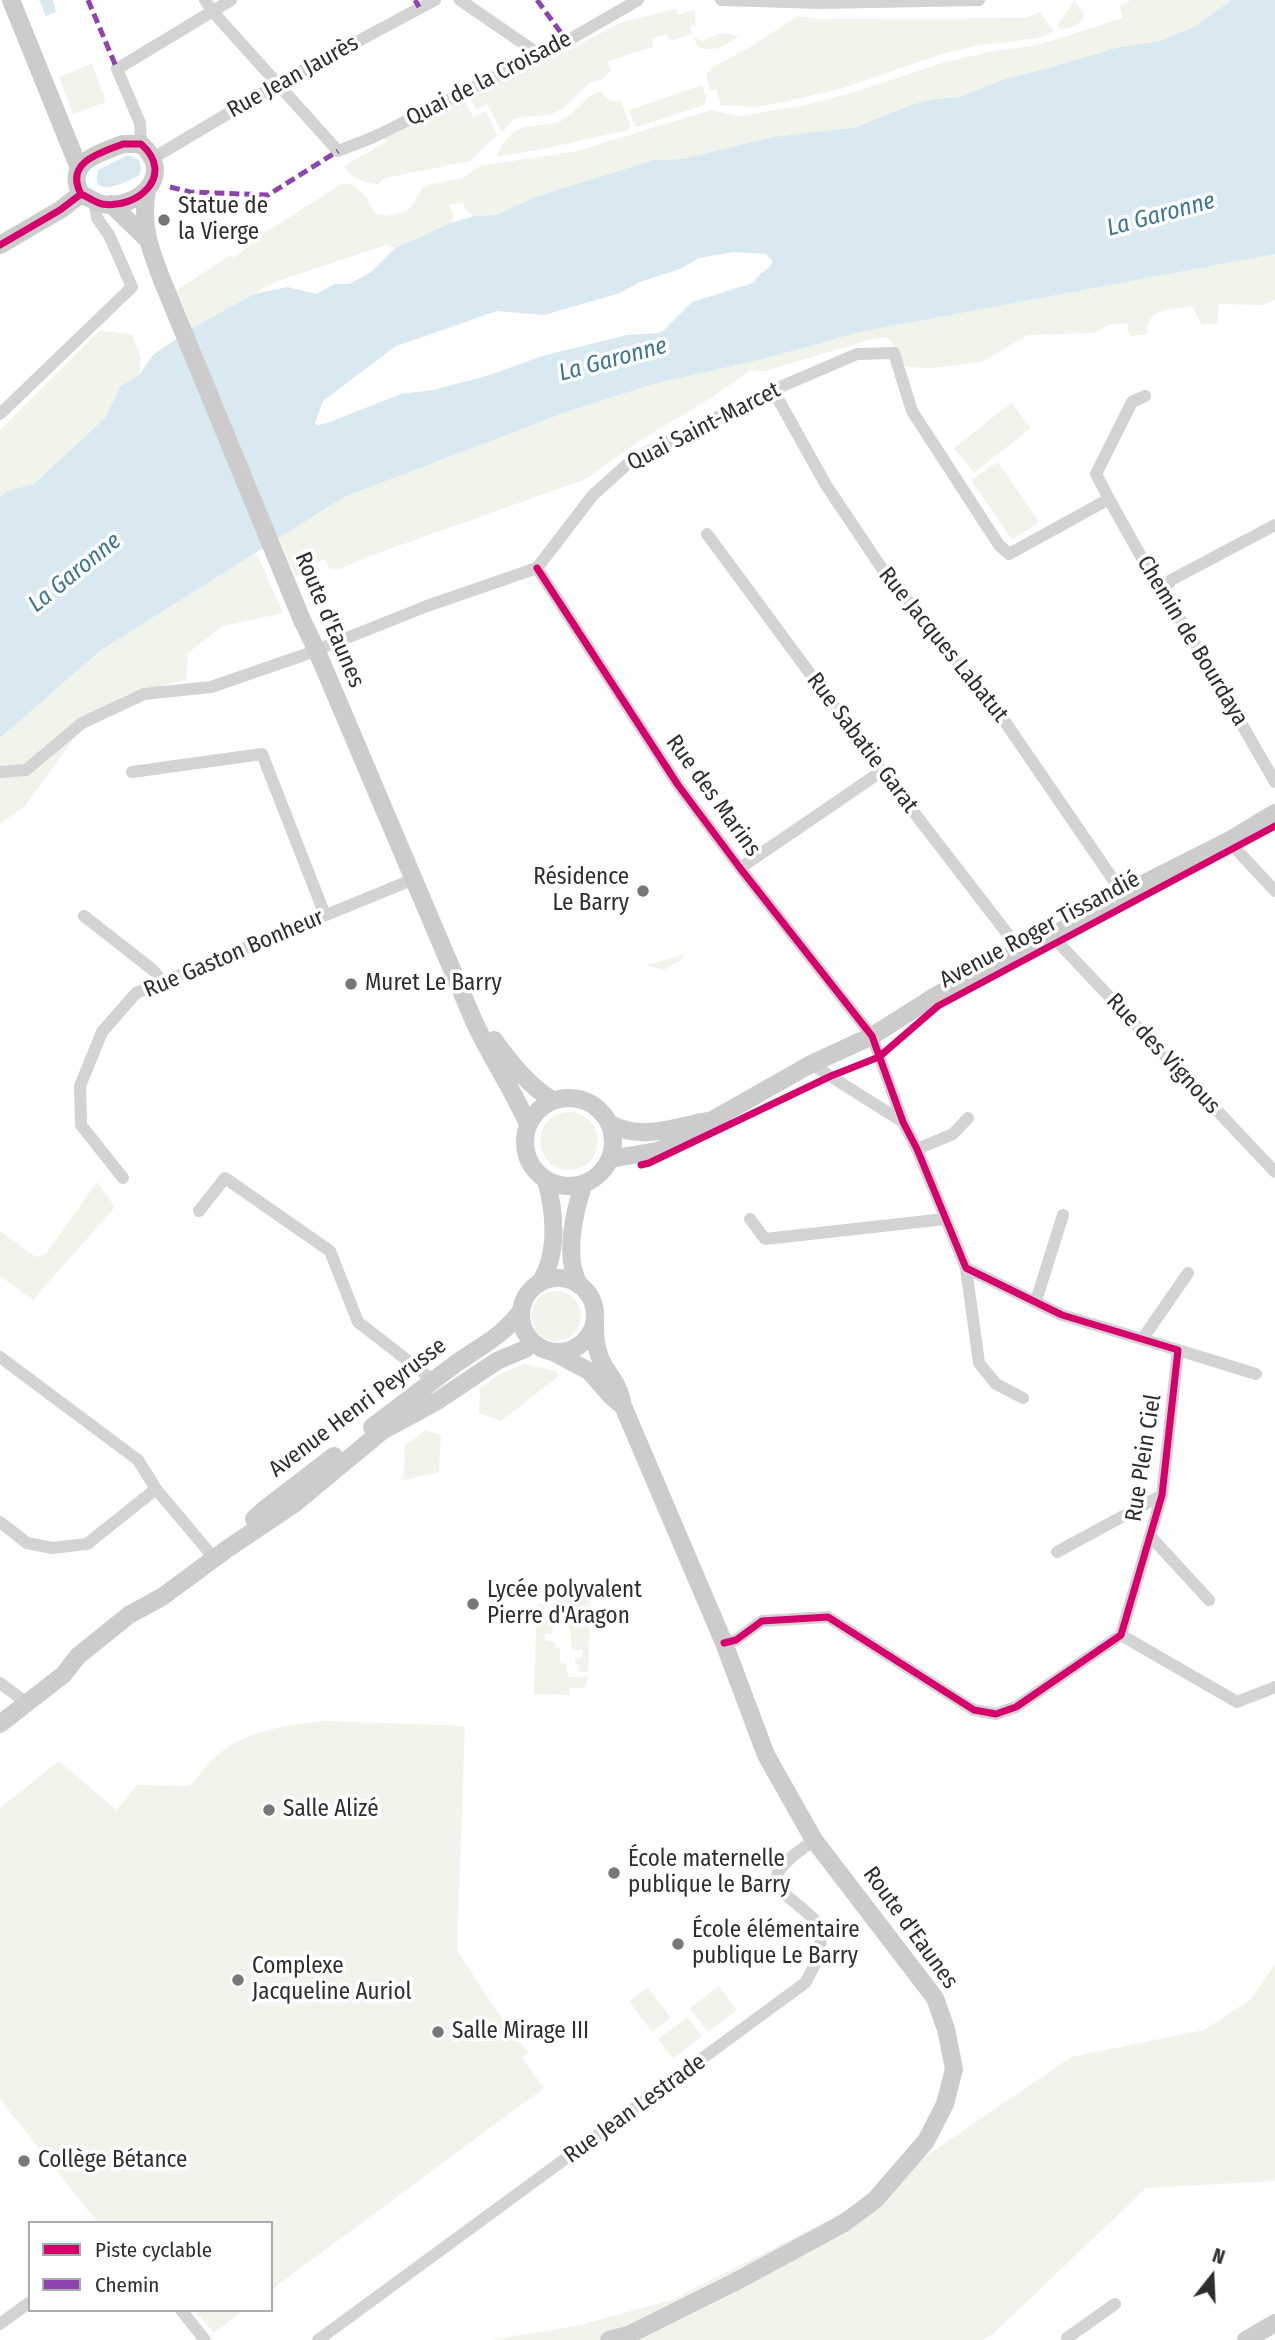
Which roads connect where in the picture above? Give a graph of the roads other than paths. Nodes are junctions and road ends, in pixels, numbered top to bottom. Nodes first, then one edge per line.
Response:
1 (11, 0) edge
2 (205, 0) edge
3 (435, 0) edge
4 (460, 0) edge
5 (638, 0) edge
6 (721, 0) edge
7 (979, 0) edge
8 (227, 1) edge
9 (814, 1) edge
10 (213, 12) junction
11 (540, 55) junction
12 (278, 84) junction
13 (68, 141) junction
14 (147, 151) junction
15 (95, 155) junction
16 (79, 168) junction
17 (147, 189) junction
18 (101, 202) junction
19 (109, 235) junction
20 (146, 238) junction
21 (0, 245) edge
22 (774, 390) junction
23 (1145, 396) dead end
24 (1, 410) edge
25 (1109, 499) junction
26 (1275, 525) edge
27 (706, 534) dead end
28 (537, 568) junction
29 (1163, 591) junction
30 (316, 649) junction
31 (882, 771) junction
32 (0, 772) edge
33 (132, 772) dead end
34 (1275, 782) edge
35 (1275, 813) edge
36 (1230, 840) junction
37 (740, 868) junction
38 (414, 879) junction
39 (1275, 891) edge
40 (1123, 894) junction
41 (325, 915) junction
42 (84, 916) dead end
43 (1052, 936) junction
44 (1020, 950) junction
45 (163, 982) junction
46 (472, 1019) junction
47 (872, 1036) junction
48 (811, 1065) junction
49 (552, 1100) junction
50 (968, 1118) dead end
51 (714, 1119) junction
52 (903, 1122) junction
53 (528, 1124) junction
54 (610, 1124) junction
55 (917, 1149) junction
56 (610, 1159) junction
57 (1275, 1172) edge
58 (123, 1178) dead end
59 (546, 1180) junction
60 (584, 1183) junction
61 (199, 1210) dead end
62 (1063, 1215) dead end
63 (750, 1219) dead end
64 (945, 1219) junction
65 (965, 1268) junction
66 (1188, 1273) dead end
67 (539, 1284) junction
68 (580, 1286) junction
69 (1036, 1301) junction
70 (521, 1311) junction
71 (595, 1320) junction
72 (1143, 1338) junction
73 (533, 1342) junction
74 (1178, 1350) junction
75 (553, 1352) junction
76 (0, 1357) edge
77 (1256, 1374) dead end
78 (434, 1381) junction
79 (1023, 1398) dead end
80 (623, 1406) junction
81 (156, 1489) junction
82 (1162, 1495) junction
83 (0, 1522) edge
84 (1151, 1537) junction
85 (1057, 1552) dead end
86 (220, 1553) junction
87 (1209, 1600) dead end
88 (1121, 1635) junction
89 (724, 1643) junction
90 (0, 1683) edge
91 (1275, 1687) edge
92 (27, 1703) junction
93 (0, 1724) edge
94 (814, 1840) junction
95 (28, 2303) edge
96 (1115, 2304) dead end
97 (183, 2312) edge
98 (1275, 2323) edge
99 (0, 2324) edge
100 (205, 2340) edge
101 (318, 2340) edge
102 (609, 2340) edge
103 (1069, 2340) edge
104 (1246, 2340) edge

1 - 13 main road
2 - 10 street
3 - 12 street, Rue Jean Jaurès
4 - 11 street
5 - 11 street, Quai de la Croisade
6 - 9 street
7 - 9 street
8 - 10 street
10 - 12 street
10 - 14 street
11 - 12 street, Quai de la Croisade
12 - 14 street, Rue Jean Jaurès
13 - 15 main road
13 - 16 main road
14 - 15 main road
14 - 17 main road
15 - 16 main road
16 - 18 main road
17 - 18 main road
17 - 20 main road, Route d'Eaunes
18 - 19 street
18 - 19 street
18 - 20 main road, Route d'Eaunes
18 - 21 main road
19 - 24 street
20 - 30 main road, Route d'Eaunes
22 - 25 street, Quai Saint-Marcet
22 - 28 street, Quai Saint-Marcet
22 - 40 street, Rue Jacques Labatut
23 - 25 street, Chemin de Bourdaya
25 - 29 street, Chemin de Bourdaya
26 - 29 street
27 - 31 street, Rue Sabatie Garat
28 - 30 street
28 - 37 street, Rue des Marins
29 - 34 street, Chemin de Bourdaya
30 - 32 street
30 - 38 main road, Route d'Eaunes
31 - 37 street
31 - 44 street, Rue Sabatie Garat
33 - 41 street
35 - 36 main road, Avenue Roger Tissandié
36 - 39 street
36 - 40 main road, Avenue Roger Tissandié
37 - 47 street, Rue des Marins
38 - 41 street, Rue Gaston Bonheur
38 - 46 main road, Route d'Eaunes
40 - 43 main road, Avenue Roger Tissandié
41 - 45 street, Rue Gaston Bonheur
42 - 45 street
43 - 44 main road, Avenue Roger Tissandié
43 - 57 street, Rue des Vignous
44 - 47 main road, Avenue Roger Tissandié
45 - 58 street, Rue Gaston Bonheur
46 - 49 main road, Route d'Eaunes
46 - 53 main road, Route d'Eaunes
47 - 48 main road, Avenue Roger Tissandié
47 - 52 street
48 - 51 main road, Avenue Roger Tissandié
48 - 52 street
49 - 53 main road
49 - 54 main road
50 - 55 street
51 - 54 main road, Avenue Roger Tissandié
51 - 56 main road, Avenue Roger Tissandié
52 - 55 street
53 - 59 main road
54 - 56 main road
55 - 64 street
56 - 60 main road
59 - 60 main road
59 - 67 main road
60 - 68 main road
61 - 78 street
62 - 69 street
63 - 64 street
64 - 65 street
65 - 69 street
65 - 79 street
66 - 72 street
67 - 68 main road
67 - 70 main road
68 - 71 main road
69 - 72 street
70 - 73 main road
70 - 78 main road, Avenue Henri Peyrusse
71 - 75 main road
71 - 80 main road, Route d'Eaunes
72 - 74 street
73 - 75 main road
73 - 86 main road, Avenue Henri Peyrusse
74 - 77 street
74 - 82 street, Rue Plein Ciel
75 - 80 main road, Route d'Eaunes
76 - 81 street
78 - 86 main road, Avenue Henri Peyrusse
80 - 89 main road, Route d'Eaunes
81 - 83 street
81 - 86 street
82 - 84 street, Rue Plein Ciel
82 - 85 street
84 - 87 street
84 - 88 street, Rue Plein Ciel
86 - 92 main road, Avenue Henri Peyrusse
88 - 89 street
88 - 91 street
89 - 94 main road, Route d'Eaunes
90 - 92 street
92 - 93 main road, Avenue Henri Peyrusse
94 - 101 street, Rue Jean Lestrade
94 - 102 main road, Route d'Eaunes
95 - 99 street
96 - 103 street
97 - 100 street
98 - 104 main road

